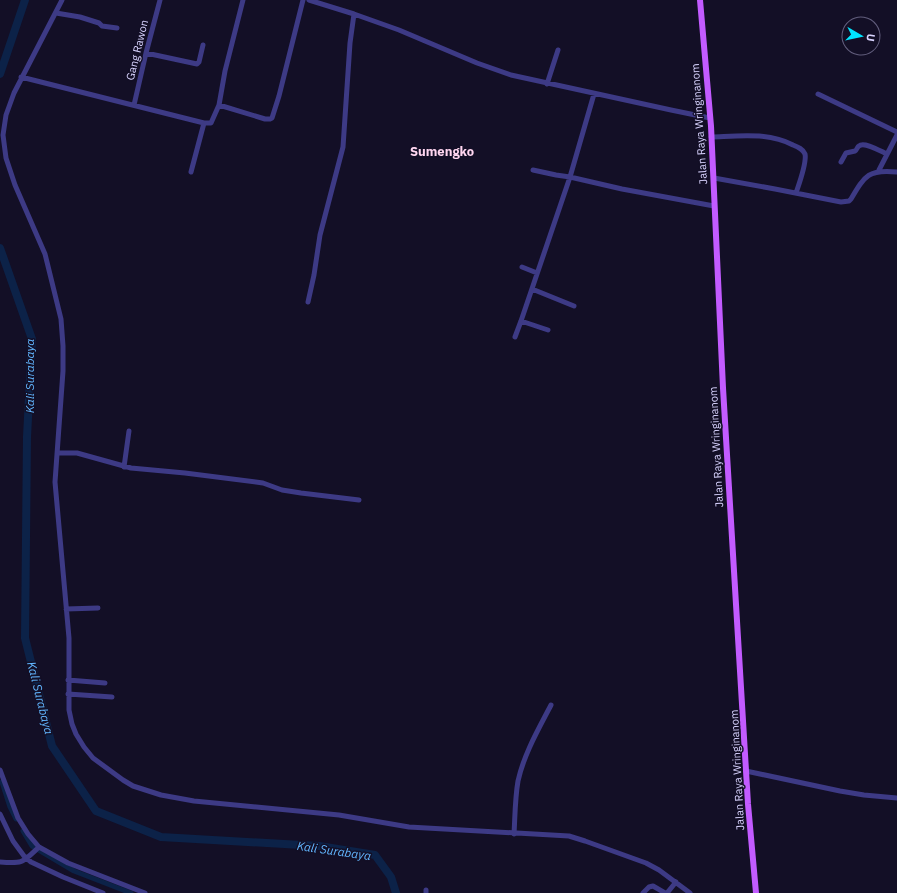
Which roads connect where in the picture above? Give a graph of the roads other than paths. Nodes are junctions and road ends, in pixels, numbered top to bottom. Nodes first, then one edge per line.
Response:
1 (62, 0) edge
2 (160, 0) edge
3 (242, 0) edge
4 (303, 0) edge
5 (309, 0) edge
6 (700, 0) edge
7 (56, 13) junction
8 (354, 14) junction
9 (117, 28) dead end
10 (203, 45) dead end
11 (558, 50) dead end
12 (146, 53) junction
13 (21, 77) junction
14 (547, 84) junction
15 (594, 94) junction
16 (818, 94) dead end
17 (134, 105) junction
18 (219, 105) junction
19 (710, 118) junction
20 (204, 123) junction
21 (897, 133) edge
22 (711, 137) junction
23 (887, 154) junction
24 (841, 162) dead end
25 (533, 170) dead end
26 (879, 170) junction
27 (191, 172) dead end
28 (897, 172) edge
29 (570, 176) junction
30 (714, 178) junction
31 (796, 193) junction
32 (714, 206) junction
33 (522, 267) dead end
34 (537, 273) junction
35 (532, 288) junction
36 (308, 302) dead end
37 (574, 306) dead end
38 (521, 321) junction
39 (548, 330) dead end
40 (515, 337) dead end
41 (129, 432) dead end
42 (57, 454) junction
43 (124, 467) junction
44 (359, 500) dead end
45 (98, 608) dead end
46 (66, 609) junction
47 (68, 680) junction
48 (105, 683) dead end
49 (68, 694) junction
50 (112, 697) dead end
51 (551, 705) dead end
52 (0, 770) edge
53 (746, 771) junction
54 (897, 798) edge
55 (0, 814) edge
56 (514, 834) junction
57 (38, 848) junction
58 (28, 857) junction
59 (0, 862) edge
60 (676, 882) junction
61 (92, 891) edge
62 (103, 893) edge
63 (145, 893) edge
64 (643, 893) edge
65 (666, 893) edge
66 (690, 893) edge
67 (756, 893) edge

1 - 7 street
2 - 12 street, Gang Rawon
3 - 18 street
4 - 18 street
5 - 8 street
6 - 19 main road, Jalan Raya Wringinanom
7 - 9 street
7 - 13 street
8 - 14 street
8 - 36 street
10 - 12 street
11 - 14 street
12 - 17 street, Gang Rawon
13 - 17 street
13 - 42 street
14 - 15 street
15 - 19 street
15 - 29 street
16 - 21 street
17 - 20 street
18 - 20 street
19 - 22 main road, Jalan Raya Wringinanom
20 - 27 street
21 - 23 street
22 - 30 main road, Jalan Raya Wringinanom
22 - 31 street
23 - 24 street
23 - 26 street
25 - 29 street
26 - 28 street
26 - 31 street
29 - 32 street
29 - 34 street
30 - 31 street
30 - 32 main road, Jalan Raya Wringinanom
32 - 53 main road, Jalan Raya Wringinanom
33 - 34 street
34 - 35 street
35 - 37 street
35 - 38 street
38 - 39 street
38 - 40 street
41 - 43 street
42 - 43 street
42 - 46 street
43 - 44 street
45 - 46 street
46 - 47 street
47 - 48 street
47 - 49 street
49 - 50 street
49 - 56 street
51 - 56 street
52 - 57 street
53 - 54 street
53 - 67 main road, Jalan Raya Wringinanom
55 - 58 street
56 - 60 street
57 - 58 street
57 - 63 street
58 - 59 street
58 - 61 street
60 - 65 street
60 - 66 street
61 - 62 street
64 - 65 street

